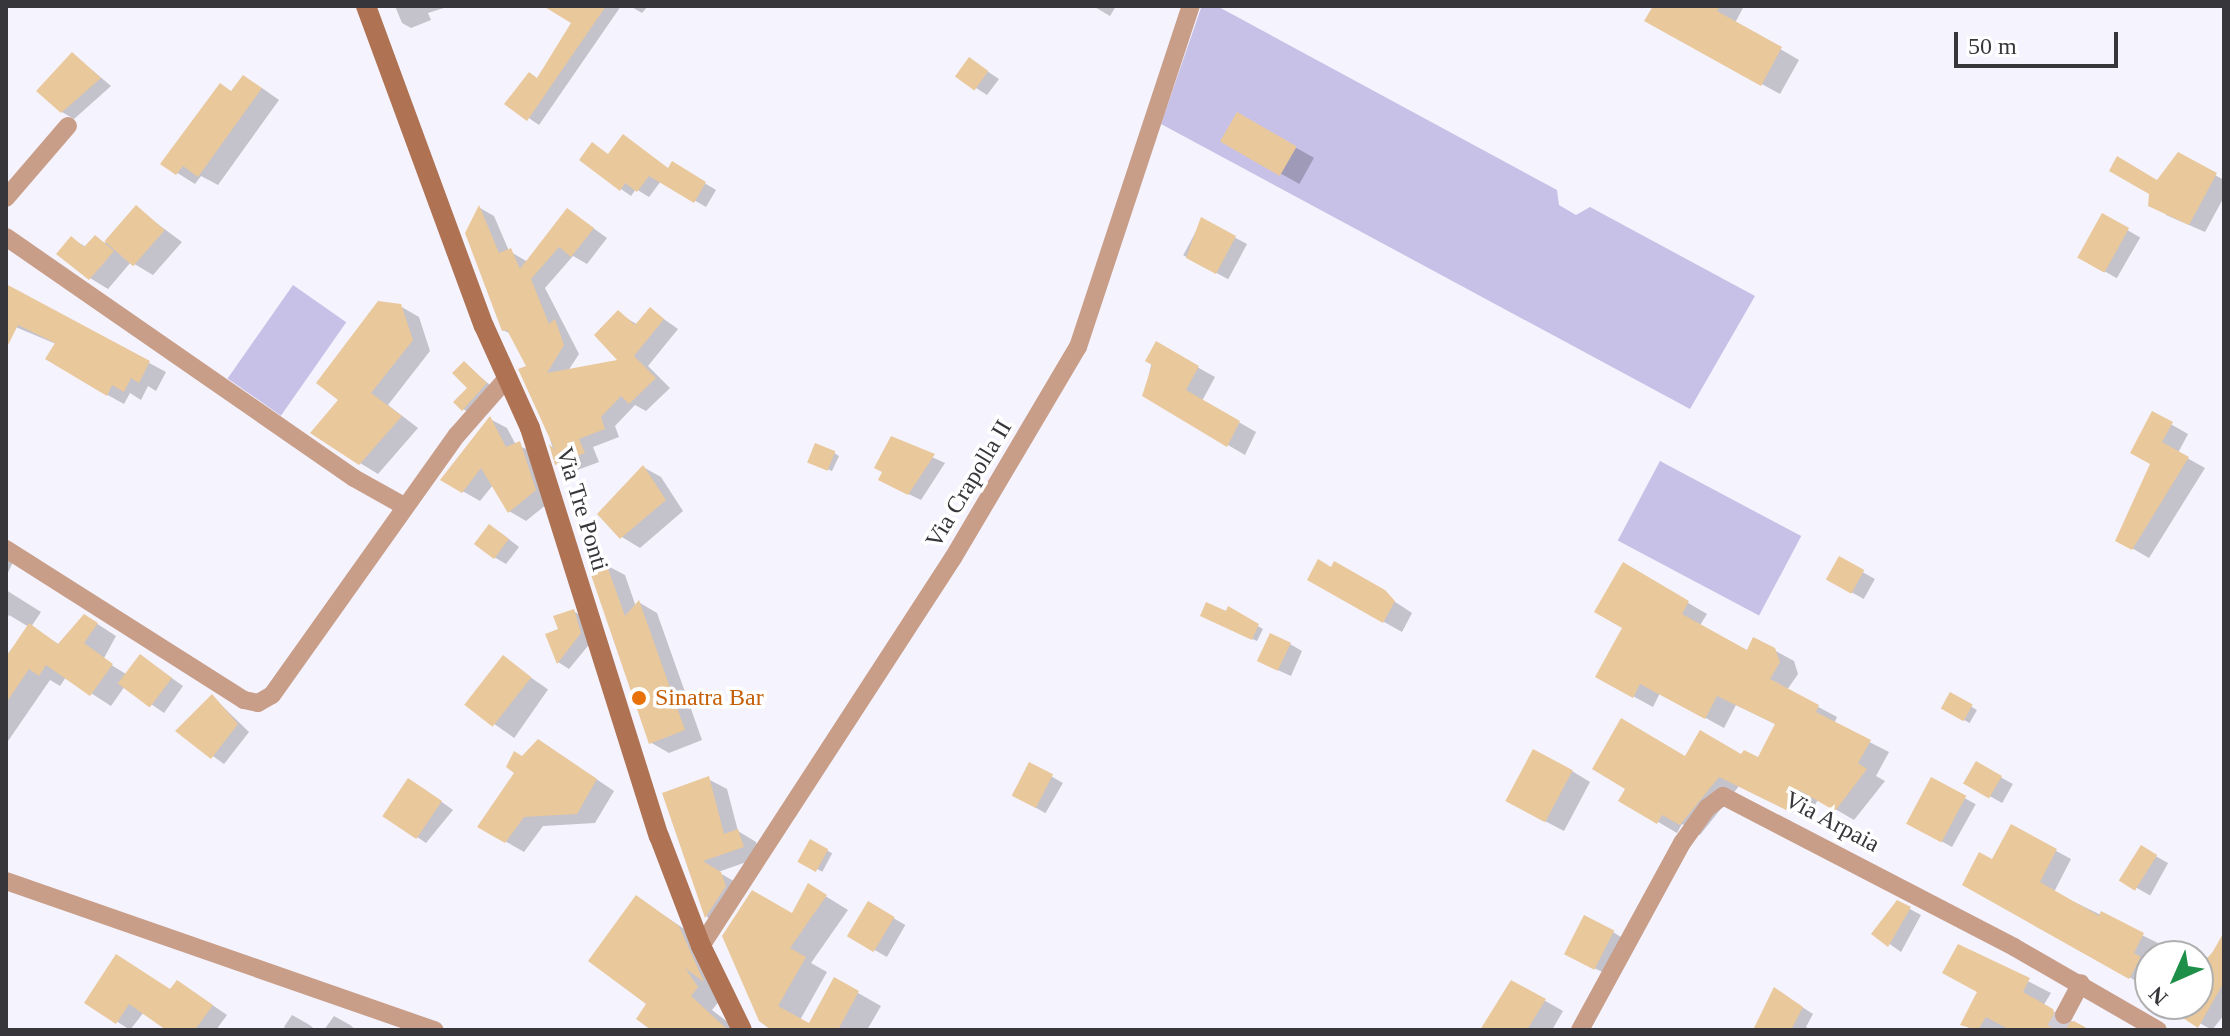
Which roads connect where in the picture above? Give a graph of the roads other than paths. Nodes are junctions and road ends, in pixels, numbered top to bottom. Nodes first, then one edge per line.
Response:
1 (366, 6) edge
2 (1191, 6) edge
3 (68, 126) dead end
4 (6, 198) edge
5 (6, 237) edge
6 (507, 378) junction
7 (404, 506) junction
8 (6, 549) edge
9 (6, 881) edge
10 (701, 946) junction
11 (2081, 983) junction
12 (2064, 1015) tunnel mouth
13 (435, 1030) edge
14 (742, 1030) edge
15 (1580, 1030) edge
16 (2158, 1030) edge

1 - 6 street, Via Tre Ponti
2 - 10 street, Via Crapolla II
3 - 4 street
5 - 7 street
6 - 7 street
6 - 10 street, Via Tre Ponti
7 - 8 street
9 - 13 street
10 - 14 street, Via Tre Ponti
11 - 12 street
11 - 15 street, Via Arpaia
11 - 16 street, Via Arpaia

